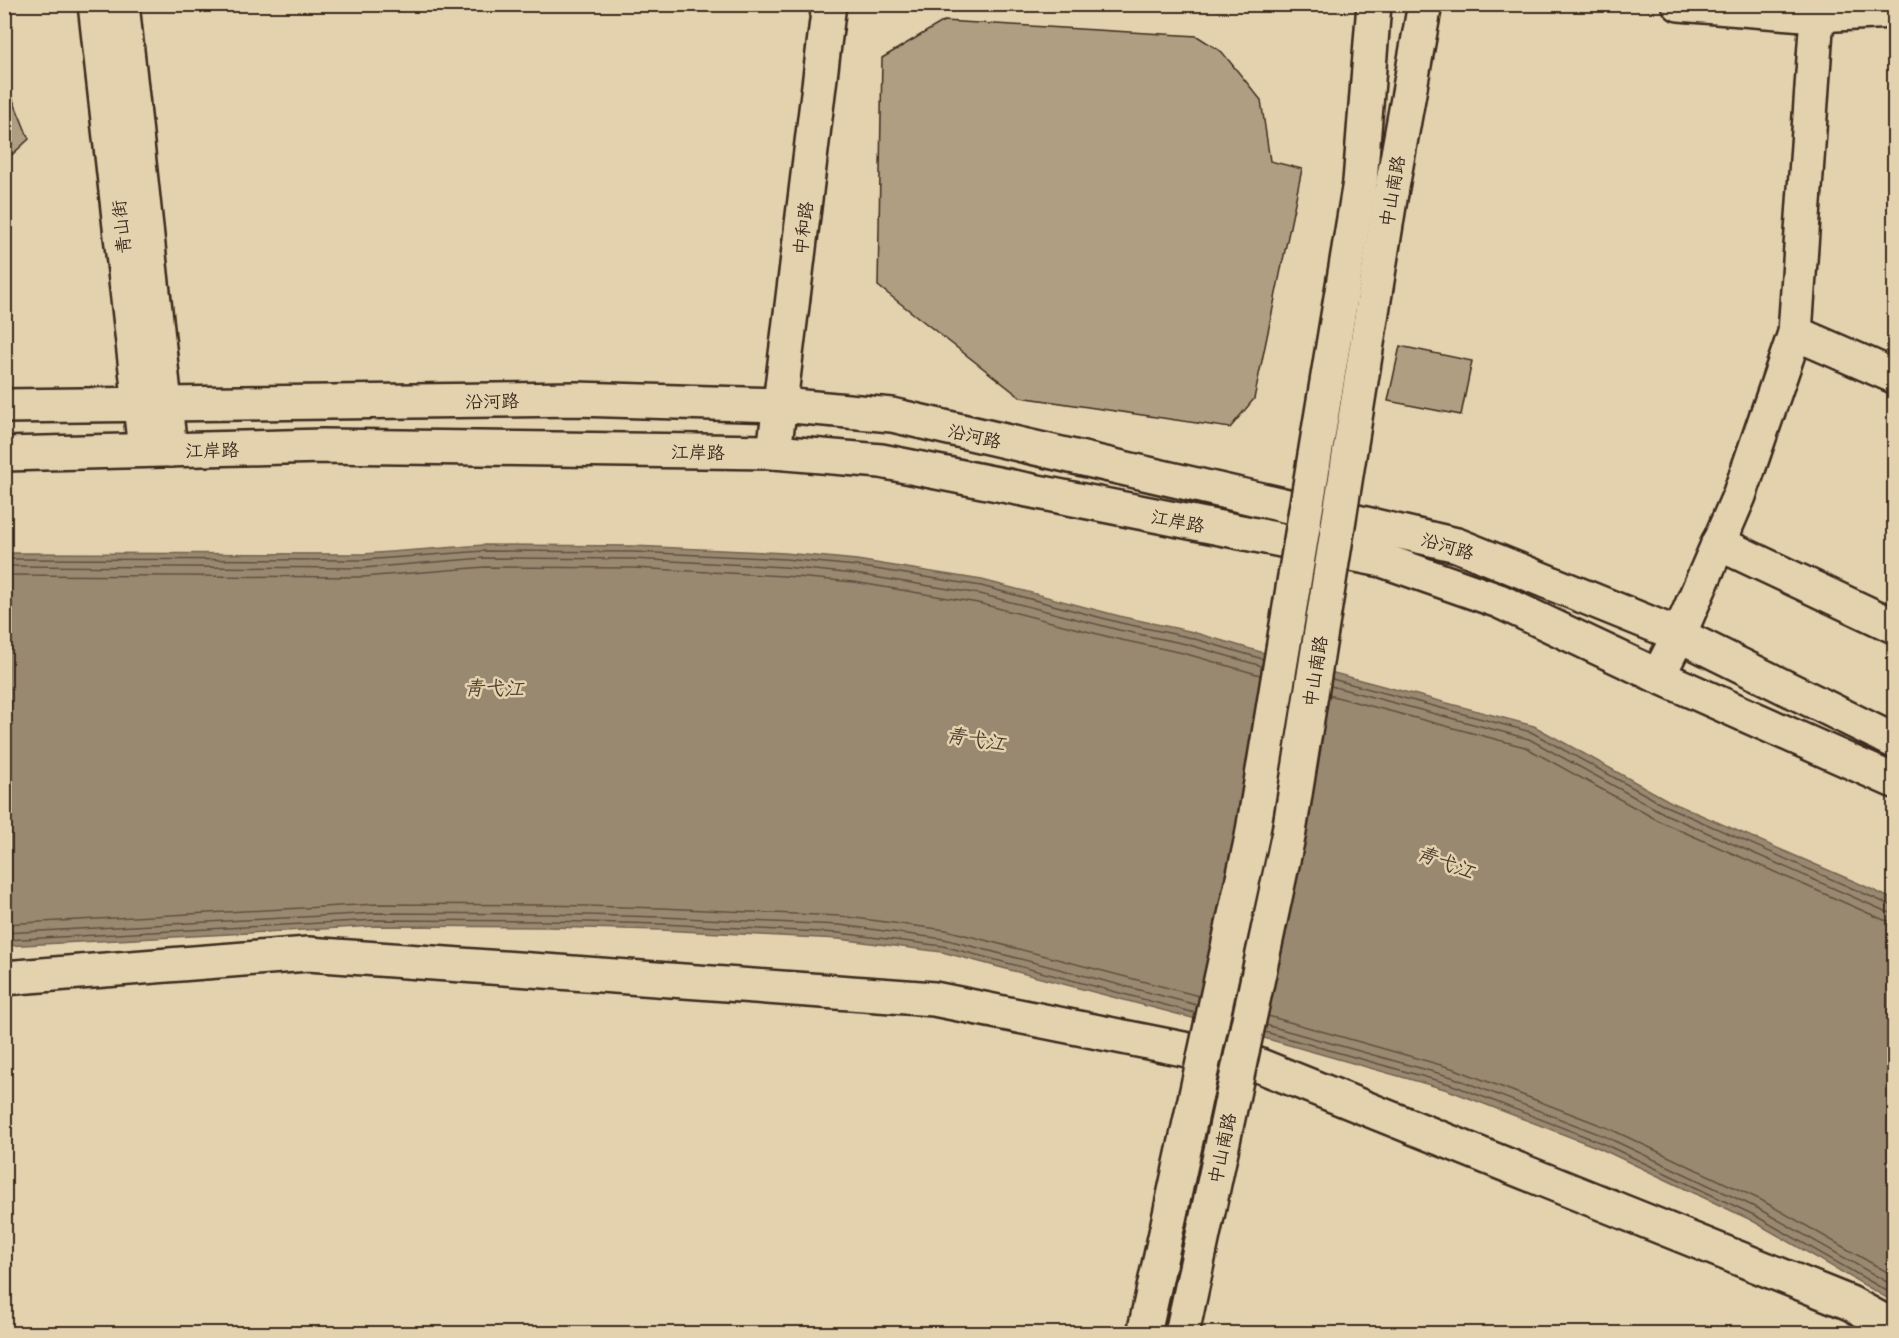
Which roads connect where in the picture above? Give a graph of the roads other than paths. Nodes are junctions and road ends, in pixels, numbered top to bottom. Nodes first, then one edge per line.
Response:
1 (95, 4) edge
2 (122, 4) edge
3 (829, 4) edge
4 (1374, 4) edge
5 (1425, 4) edge
6 (1679, 4) edge
7 (1816, 10) edge
8 (1894, 11) edge
9 (1795, 333) junction
10 (1894, 376) edge
11 (153, 405) junction
12 (781, 405) junction
13 (4, 406) edge
14 (158, 450) junction
15 (774, 452) junction
16 (4, 454) edge
17 (1718, 543) junction
18 (1382, 560) joint
19 (1894, 626) edge
20 (1679, 635) junction
21 (1658, 676) junction
22 (1894, 741) edge
23 (1894, 781) edge
24 (4, 978) edge
25 (1894, 1327) edge
26 (1183, 1331) edge
27 (1144, 1334) edge

1 - 11 main road, 青山街
2 - 11 main road, 青山街
3 - 12 main road, 中和路
4 - 27 main road, 中山南路, bridge
5 - 26 main road, 中山南路, bridge
6 - 7 main road
7 - 8 main road
7 - 9 main road
9 - 10 main road
9 - 17 main road
11 - 12 main road, 沿河路
11 - 13 main road, 沿河路
11 - 14 main road, 青山街
12 - 15 main road, 中和路
12 - 20 main road, 沿河路
14 - 15 main road, 江岸路
14 - 16 main road, 江岸路
15 - 18 main road, 江岸路
17 - 19 main road
17 - 20 main road
18 - 21 main road, 沿河路
20 - 21 main road
20 - 22 main road, 沿河路
21 - 23 main road, 沿河路
24 - 25 main road

